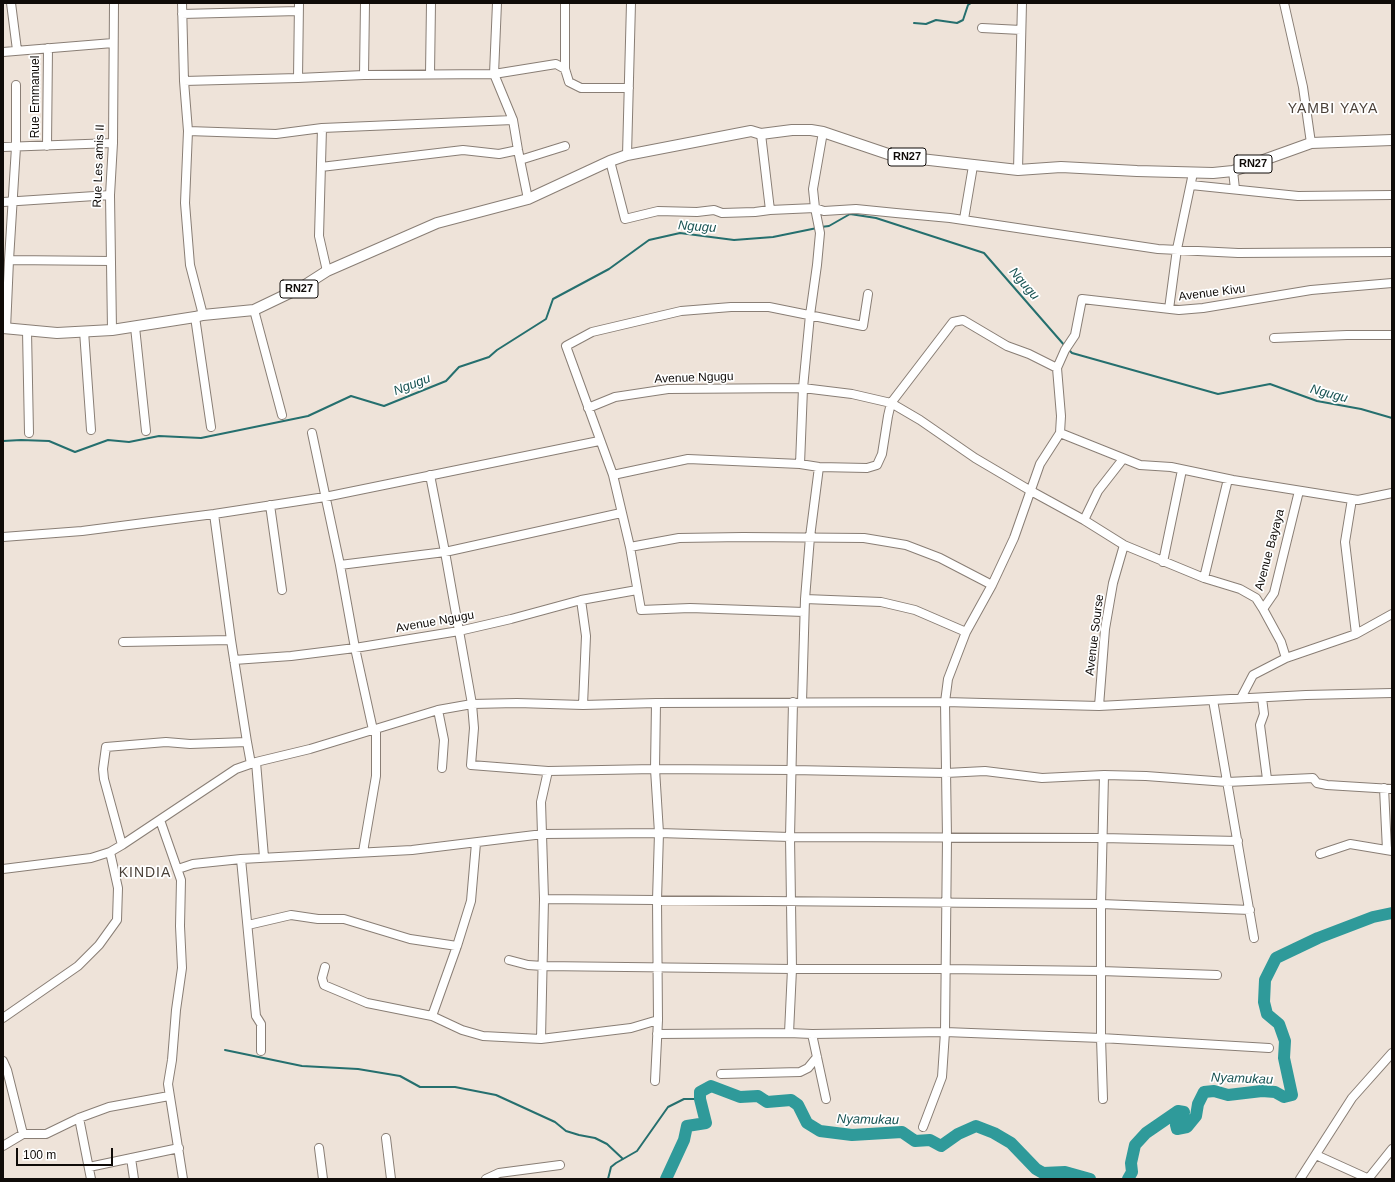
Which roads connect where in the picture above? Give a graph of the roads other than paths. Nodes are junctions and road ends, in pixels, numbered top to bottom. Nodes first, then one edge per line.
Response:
1 (11, 3) edge
2 (114, 3) edge
3 (182, 3) edge
4 (365, 3) edge
5 (432, 3) edge
6 (497, 3) edge
7 (565, 3) edge
8 (631, 3) edge
9 (1022, 3) edge
10 (1284, 3) edge
11 (299, 7) edge
12 (182, 14) junction
13 (982, 28) dead end
14 (1021, 30) junction
15 (113, 43) junction
16 (48, 48) junction
17 (17, 50) junction
18 (3, 52) edge
19 (565, 69) junction
20 (430, 74) junction
21 (494, 74) junction
22 (364, 75) junction
23 (298, 78) junction
24 (184, 80) junction
25 (16, 85) dead end
26 (629, 88) junction
27 (512, 120) junction
28 (322, 128) junction
29 (188, 131) junction
30 (823, 132) junction
31 (761, 134) junction
32 (1392, 140) edge
33 (113, 143) junction
34 (1310, 143) junction
35 (48, 146) junction
36 (565, 146) dead end
37 (3, 147) edge
38 (16, 147) junction
39 (518, 150) junction
40 (627, 155) junction
41 (520, 160) junction
42 (610, 161) junction
43 (973, 166) junction
44 (321, 167) junction
45 (1018, 170) junction
46 (1233, 171) junction
47 (1193, 172) junction
48 (1191, 185) junction
49 (1235, 189) junction
50 (1392, 195) edge
51 (110, 196) junction
52 (528, 199) junction
53 (3, 202) edge
54 (13, 202) junction
55 (815, 208) junction
56 (770, 210) junction
57 (964, 220) junction
58 (1177, 249) junction
59 (1392, 252) edge
60 (9, 260) junction
61 (111, 261) junction
62 (327, 271) junction
63 (1392, 283) edge
64 (868, 294) dead end
65 (1169, 309) junction
66 (254, 310) junction
67 (810, 315) junction
68 (199, 316) junction
69 (135, 326) junction
70 (5, 329) edge
71 (112, 330) junction
72 (27, 331) junction
73 (84, 331) junction
74 (1392, 335) edge
75 (1274, 338) dead end
76 (1057, 368) junction
77 (803, 388) junction
78 (891, 403) junction
79 (588, 408) junction
80 (282, 415) dead end
81 (211, 427) dead end
82 (91, 430) dead end
83 (146, 431) dead end
84 (29, 433) dead end
85 (312, 433) dead end
86 (1060, 433) junction
87 (599, 441) junction
88 (1123, 459) junction
89 (800, 464) junction
90 (819, 467) junction
91 (1182, 470) junction
92 (430, 475) junction
93 (613, 475) junction
94 (1228, 479) junction
95 (1031, 491) junction
96 (1299, 491) junction
97 (1392, 493) edge
98 (326, 497) junction
99 (1352, 499) junction
100 (270, 505) junction
101 (621, 513) junction
102 (214, 514) junction
103 (1084, 520) junction
104 (3, 537) edge
105 (810, 537) junction
106 (1124, 545) junction
107 (630, 547) junction
108 (445, 552) junction
109 (1163, 562) junction
110 (340, 565) junction
111 (1204, 578) junction
112 (992, 585) junction
113 (282, 590) dead end
114 (637, 590) junction
115 (805, 599) junction
116 (581, 600) junction
117 (1263, 609) junction
118 (804, 612) junction
119 (1392, 614) edge
120 (459, 631) junction
121 (966, 632) junction
122 (1356, 634) junction
123 (231, 640) junction
124 (123, 642) dead end
125 (355, 648) junction
126 (1286, 658) junction
127 (234, 660) junction
128 (1392, 693) edge
129 (1241, 698) junction
130 (1262, 698) junction
131 (1213, 700) junction
132 (793, 702) junction
133 (802, 702) junction
134 (945, 702) junction
135 (656, 703) junction
136 (472, 704) junction
137 (584, 705) junction
138 (1099, 706) junction
139 (438, 710) junction
140 (375, 730) junction
141 (247, 742) junction
142 (254, 763) junction
143 (442, 768) dead end
144 (655, 769) junction
145 (792, 770) junction
146 (548, 771) junction
147 (946, 773) junction
148 (1104, 775) junction
149 (1267, 779) junction
150 (1227, 782) junction
151 (1388, 788) edge
152 (160, 820) junction
153 (659, 833) junction
154 (543, 834) junction
155 (790, 837) junction
156 (947, 838) junction
157 (1102, 838) junction
158 (1238, 841) junction
159 (476, 843) junction
160 (122, 845) junction
161 (1389, 850) edge
162 (110, 852) junction
163 (363, 852) junction
164 (1320, 854) dead end
165 (264, 857) junction
166 (241, 859) junction
167 (3, 869) edge
168 (178, 869) junction
169 (544, 899) junction
170 (657, 900) junction
171 (791, 901) junction
172 (946, 904) junction
173 (1101, 904) junction
174 (1250, 910) junction
175 (248, 925) junction
176 (1254, 938) dead end
177 (457, 946) junction
178 (508, 960) dead end
179 (543, 966) junction
180 (325, 967) dead end
181 (658, 967) junction
182 (792, 969) junction
183 (945, 969) junction
184 (1101, 971) junction
185 (1217, 974) dead end
186 (432, 1016) junction
187 (3, 1018) edge
188 (658, 1020) junction
189 (945, 1032) junction
190 (789, 1033) junction
191 (657, 1034) junction
192 (812, 1034) junction
193 (1101, 1038) junction
194 (541, 1039) junction
195 (1269, 1048) dead end
196 (261, 1051) dead end
197 (1392, 1053) edge
198 (817, 1057) junction
199 (3, 1061) edge
200 (721, 1074) dead end
201 (656, 1081) dead end
202 (169, 1096) junction
203 (826, 1099) dead end
204 (1103, 1099) dead end
205 (79, 1118) junction
206 (923, 1127) dead end
207 (23, 1134) junction
208 (386, 1138) dead end
209 (3, 1146) edge
210 (179, 1148) junction
211 (319, 1148) dead end
212 (1392, 1149) edge
213 (1316, 1154) junction
214 (130, 1158) junction
215 (560, 1165) dead end
216 (89, 1167) junction
217 (91, 1179) edge
218 (134, 1179) edge
219 (183, 1179) edge
220 (322, 1179) edge
221 (391, 1179) edge
222 (486, 1179) edge
223 (1300, 1179) edge
224 (1368, 1179) edge

1 - 17 street, Rue Emmanuel
2 - 15 street, Rue Les amis II
3 - 12 street
4 - 22 street
5 - 20 street
6 - 21 street
7 - 19 street
8 - 26 street
9 - 14 street
10 - 34 street
11 - 12 street
11 - 23 street
12 - 24 street
13 - 14 street
14 - 45 street
15 - 16 street
15 - 33 street, Rue Les amis II
16 - 17 street
16 - 35 street, Rue Emmanuel
17 - 18 street
19 - 21 street
19 - 26 street
20 - 21 street
20 - 22 street
21 - 27 street
22 - 23 street
23 - 24 street
24 - 29 street
25 - 38 street, Rue Emmanuel
26 - 40 street
27 - 28 street
27 - 39 street
28 - 29 street
28 - 44 street
29 - 68 street
30 - 31 main road, RN27
30 - 43 main road, RN27
30 - 55 street
31 - 40 main road, RN27
31 - 56 street
32 - 34 main road, RN27
33 - 35 street
33 - 51 street, Rue Les amis II
34 - 46 main road, RN27
35 - 38 street
36 - 41 street
37 - 38 street
38 - 54 street, Rue Emmanuel
39 - 41 street
39 - 44 street
40 - 42 main road, RN27
41 - 52 street
42 - 52 main road, RN27
42 - 56 street
43 - 45 main road, RN27
43 - 57 street
44 - 62 street
45 - 47 main road, RN27
46 - 47 main road, RN27
46 - 49 street
47 - 48 street
48 - 49 street
48 - 58 street
49 - 50 street
51 - 54 street
51 - 61 street, Rue Les amis II
52 - 62 main road, RN27
53 - 54 street
54 - 60 street, Rue Emmanuel
55 - 56 street
55 - 57 street
55 - 67 street
57 - 58 street
58 - 59 street
58 - 65 street
60 - 61 street
60 - 70 street, Rue Emmanuel
61 - 71 street, Rue Les amis II
62 - 66 main road, RN27
63 - 65 street, Avenue Kivu
64 - 67 street
65 - 76 street, Avenue Kivu
66 - 68 main road, RN27
66 - 80 street
67 - 77 street
67 - 79 street
68 - 69 main road, RN27
68 - 81 street
69 - 71 main road, RN27
69 - 83 street
70 - 72 main road, RN27
71 - 73 main road, RN27
72 - 73 main road, RN27
72 - 84 street
73 - 82 street
74 - 75 street
76 - 78 street
76 - 86 street
77 - 78 street
77 - 79 street, Avenue Ngugu
77 - 89 street
78 - 90 street
78 - 95 street
79 - 87 street
85 - 98 street
86 - 88 street
86 - 95 street
87 - 92 street
87 - 93 street
88 - 91 street
88 - 103 street
89 - 90 street
89 - 93 street
90 - 105 street
91 - 94 street
91 - 109 street
92 - 98 street
92 - 108 street
93 - 101 street
94 - 96 street
94 - 111 street
95 - 103 street
95 - 112 street
96 - 99 street
96 - 117 street, Avenue Bayaya
97 - 99 street
98 - 100 street
98 - 110 street
99 - 122 street
100 - 102 street
100 - 113 street
101 - 107 street
101 - 108 street
102 - 104 street
102 - 123 street
103 - 106 street
105 - 107 street
105 - 112 street
105 - 115 street
106 - 109 street
106 - 138 street, Avenue Sourse
107 - 114 street
108 - 110 street
108 - 120 street
109 - 111 street
110 - 125 street
111 - 117 street
112 - 121 street
114 - 116 street, Avenue Ngugu
114 - 118 street
115 - 118 street
115 - 121 street
116 - 120 street, Avenue Ngugu
116 - 137 street
117 - 126 street, Avenue Bayaya
118 - 133 street
119 - 122 street
120 - 125 street, Avenue Ngugu
120 - 136 street
121 - 134 street
122 - 126 street
123 - 124 street
123 - 127 street
125 - 127 street, Avenue Ngugu
125 - 140 street
126 - 129 street
127 - 141 street
128 - 130 street
129 - 130 street
129 - 131 street
130 - 149 street
131 - 138 street
131 - 150 street
132 - 133 street
132 - 135 street
132 - 145 street
133 - 134 street
134 - 138 street
134 - 147 street
135 - 137 street
135 - 144 street
136 - 137 street
136 - 139 street
136 - 146 street
139 - 140 street
139 - 143 street
140 - 142 street
140 - 163 street
141 - 142 street
141 - 160 street
142 - 152 street
142 - 165 street
144 - 145 street
144 - 146 street
144 - 153 street
145 - 147 street
145 - 155 street
146 - 154 street
147 - 148 street
147 - 156 street
148 - 150 street
148 - 157 street
149 - 150 street
149 - 151 street
150 - 158 street
151 - 161 street
152 - 160 street
152 - 168 street
153 - 154 street
153 - 155 street
153 - 170 street
154 - 159 street
154 - 169 street
155 - 156 street
155 - 171 street
156 - 157 street
156 - 172 street
157 - 158 street
157 - 173 street
158 - 174 street
159 - 163 street
159 - 177 street
160 - 162 street
161 - 164 street
162 - 167 street
162 - 187 street
163 - 165 street
165 - 166 street
166 - 168 street
166 - 175 street
168 - 202 street
169 - 170 street
169 - 179 street
170 - 171 street
170 - 181 street
171 - 172 street
171 - 182 street
172 - 173 street
172 - 183 street
173 - 174 street
173 - 184 street
174 - 176 street
175 - 177 street
175 - 196 street
177 - 186 street
178 - 179 street
179 - 181 street
179 - 194 street
180 - 186 street
181 - 182 street
181 - 188 street
182 - 183 street
182 - 190 street
183 - 184 street
183 - 189 street
184 - 185 street
184 - 193 street
186 - 194 street
188 - 191 street
188 - 194 street
189 - 192 street
189 - 193 street
189 - 206 street
190 - 191 street
190 - 192 street
191 - 201 street
192 - 198 street
193 - 195 street
193 - 204 street
197 - 213 street
198 - 200 street
198 - 203 street
199 - 207 street
202 - 205 street
202 - 210 street
205 - 207 street
205 - 216 street
207 - 209 street
208 - 221 street
210 - 214 street
210 - 219 street
211 - 220 street
212 - 224 street
213 - 223 street
213 - 224 street
214 - 216 street
214 - 218 street
215 - 222 street
216 - 217 street

